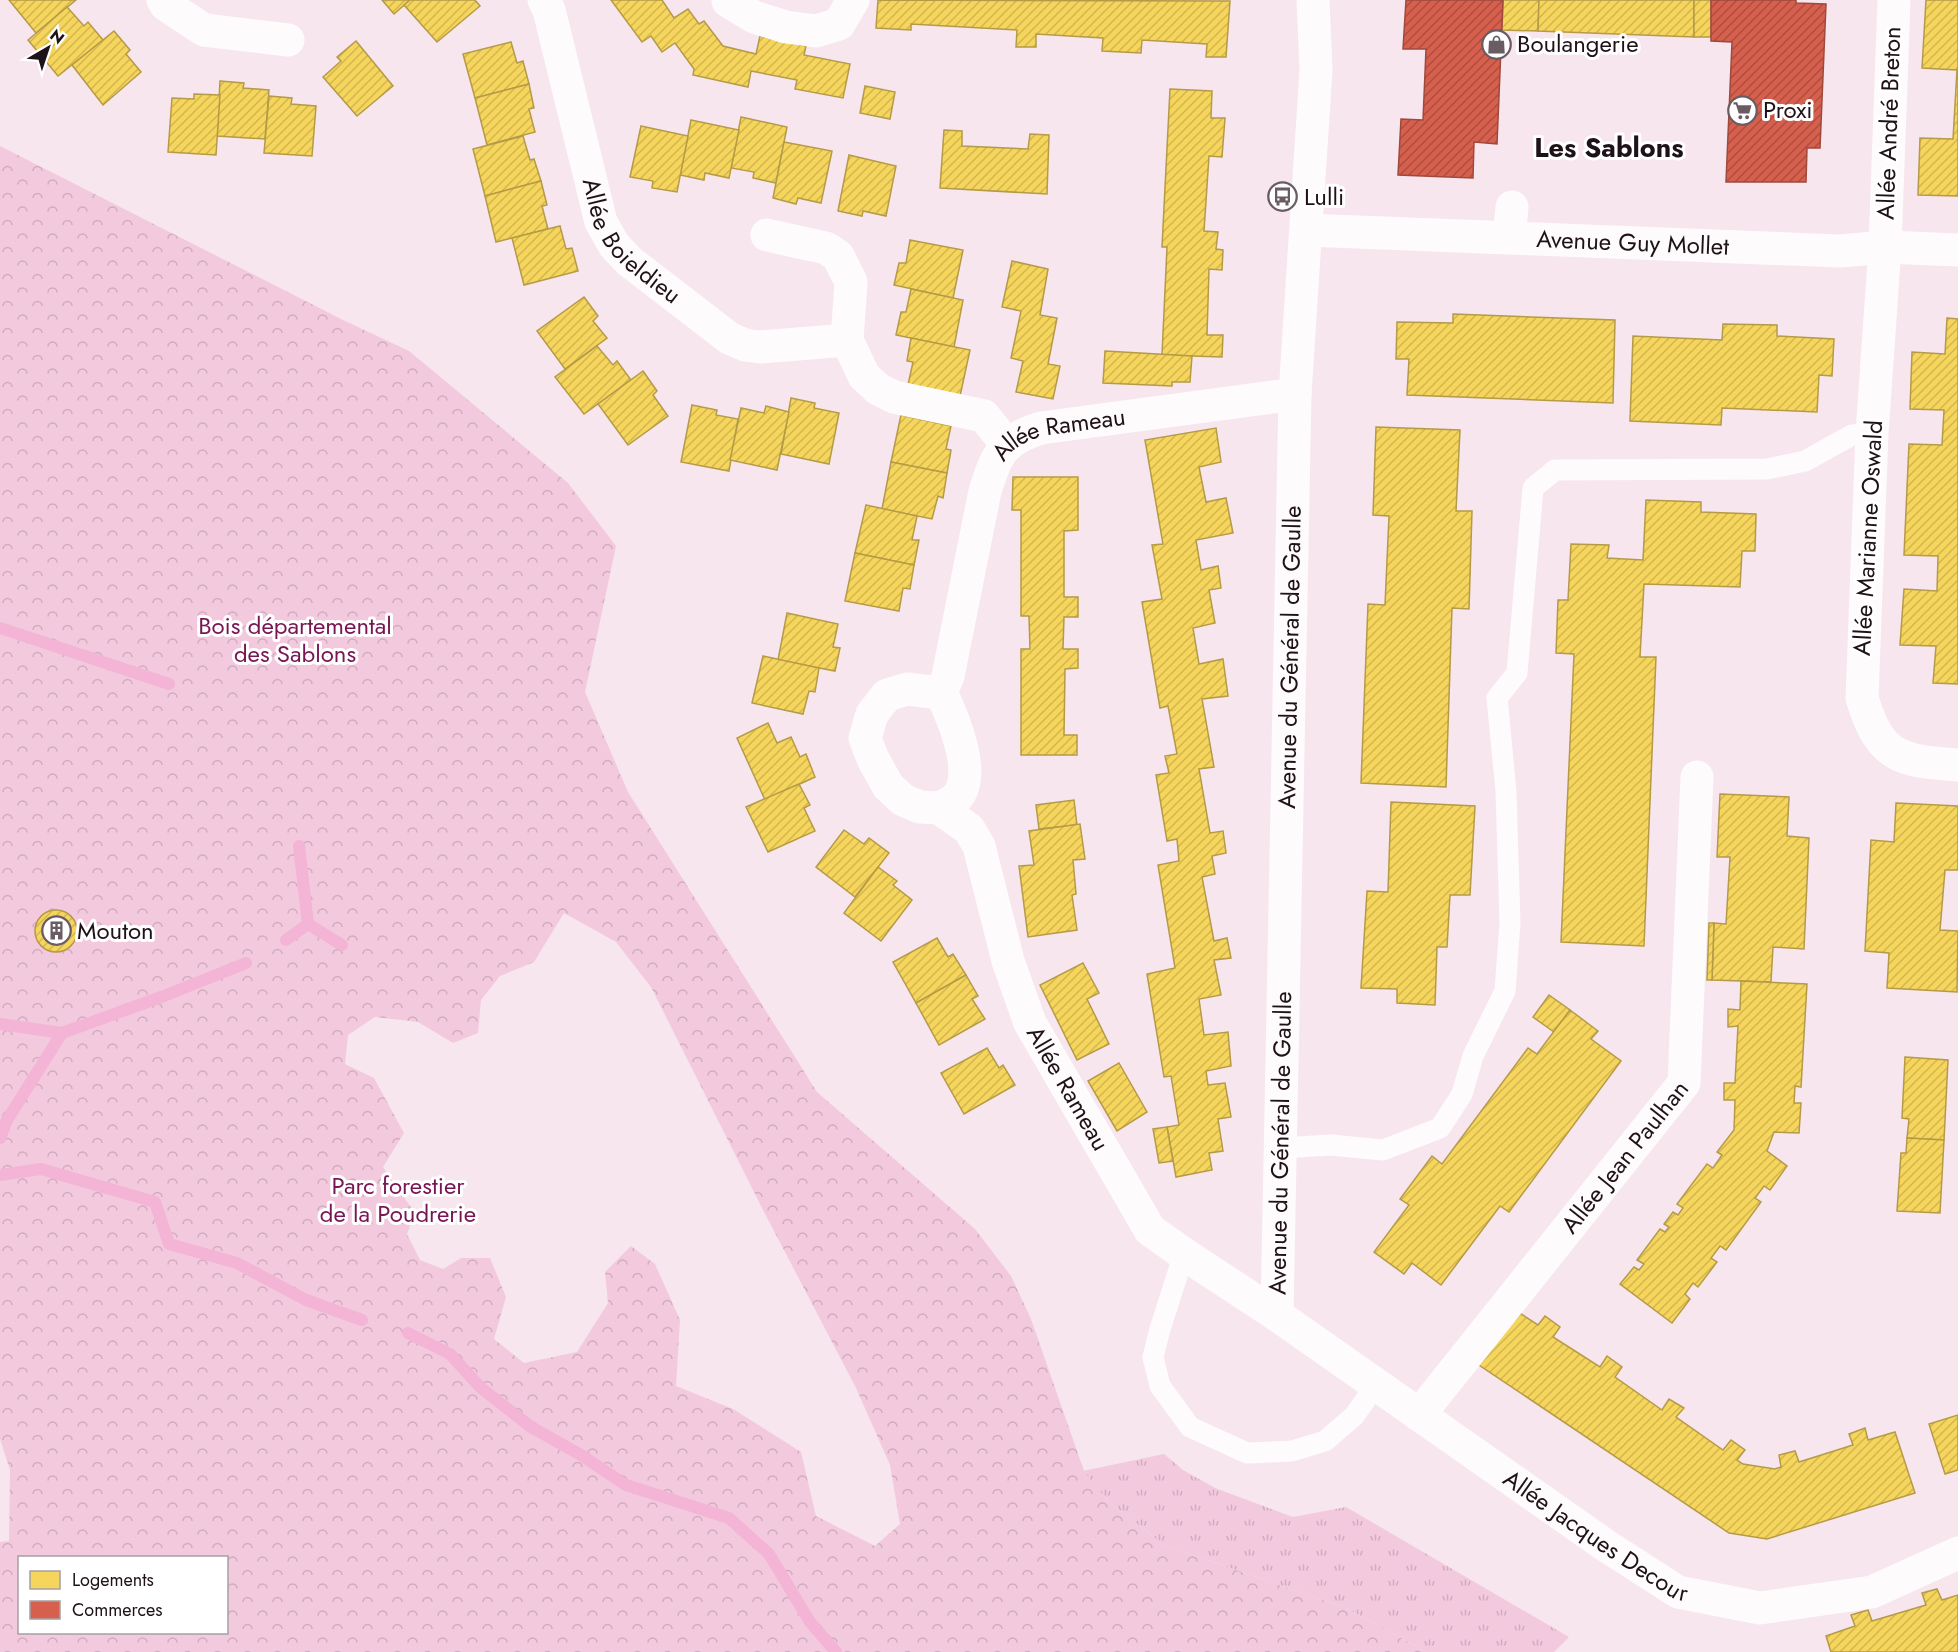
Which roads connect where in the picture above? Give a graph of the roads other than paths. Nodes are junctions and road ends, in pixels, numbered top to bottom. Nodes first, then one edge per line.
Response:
1 (162, 0) edge
2 (544, 0) edge
3 (852, 0) edge
4 (1312, 0) edge
5 (1893, 0) edge
6 (728, 1) edge
7 (288, 40) dead end
8 (1307, 230) junction
9 (767, 235) dead end
10 (1885, 247) junction
11 (1958, 250) edge
12 (847, 340) junction
13 (1295, 394) junction
14 (1872, 433) junction
15 (1007, 445) junction
16 (941, 693) junction
17 (1958, 765) edge
18 (1697, 777) dead end
19 (939, 808) junction
20 (1280, 1148) junction
21 (1184, 1254) junction
22 (1277, 1315) junction
23 (1376, 1385) junction
24 (1419, 1415) junction
25 (1958, 1553) edge

1 - 7 street
2 - 12 street, Allée Boieldieu
3 - 6 street
4 - 8 street, Avenue du Général de Gaulle
5 - 10 street, Allée André Breton
8 - 10 street, Avenue Guy Mollet
8 - 13 street, Avenue du Général de Gaulle
9 - 12 street
10 - 11 street, Avenue Guy Mollet
10 - 14 street, Allée Marianne Oswald
12 - 15 street
13 - 15 street, Allée Rameau
13 - 20 street, Avenue du Général de Gaulle
14 - 17 street, Allée Marianne Oswald
14 - 20 lane
15 - 16 street, Allée Rameau
16 - 19 street
16 - 19 street, Allée Rameau
18 - 24 street, Allée Jean Paulhan
19 - 21 street, Allée Rameau
20 - 22 street, Avenue du Général de Gaulle
21 - 22 street, Allée Rameau
21 - 23 lane
22 - 23 street, Allée Jacques Decour
23 - 24 street, Allée Jacques Decour
24 - 25 street, Allée Jacques Decour

